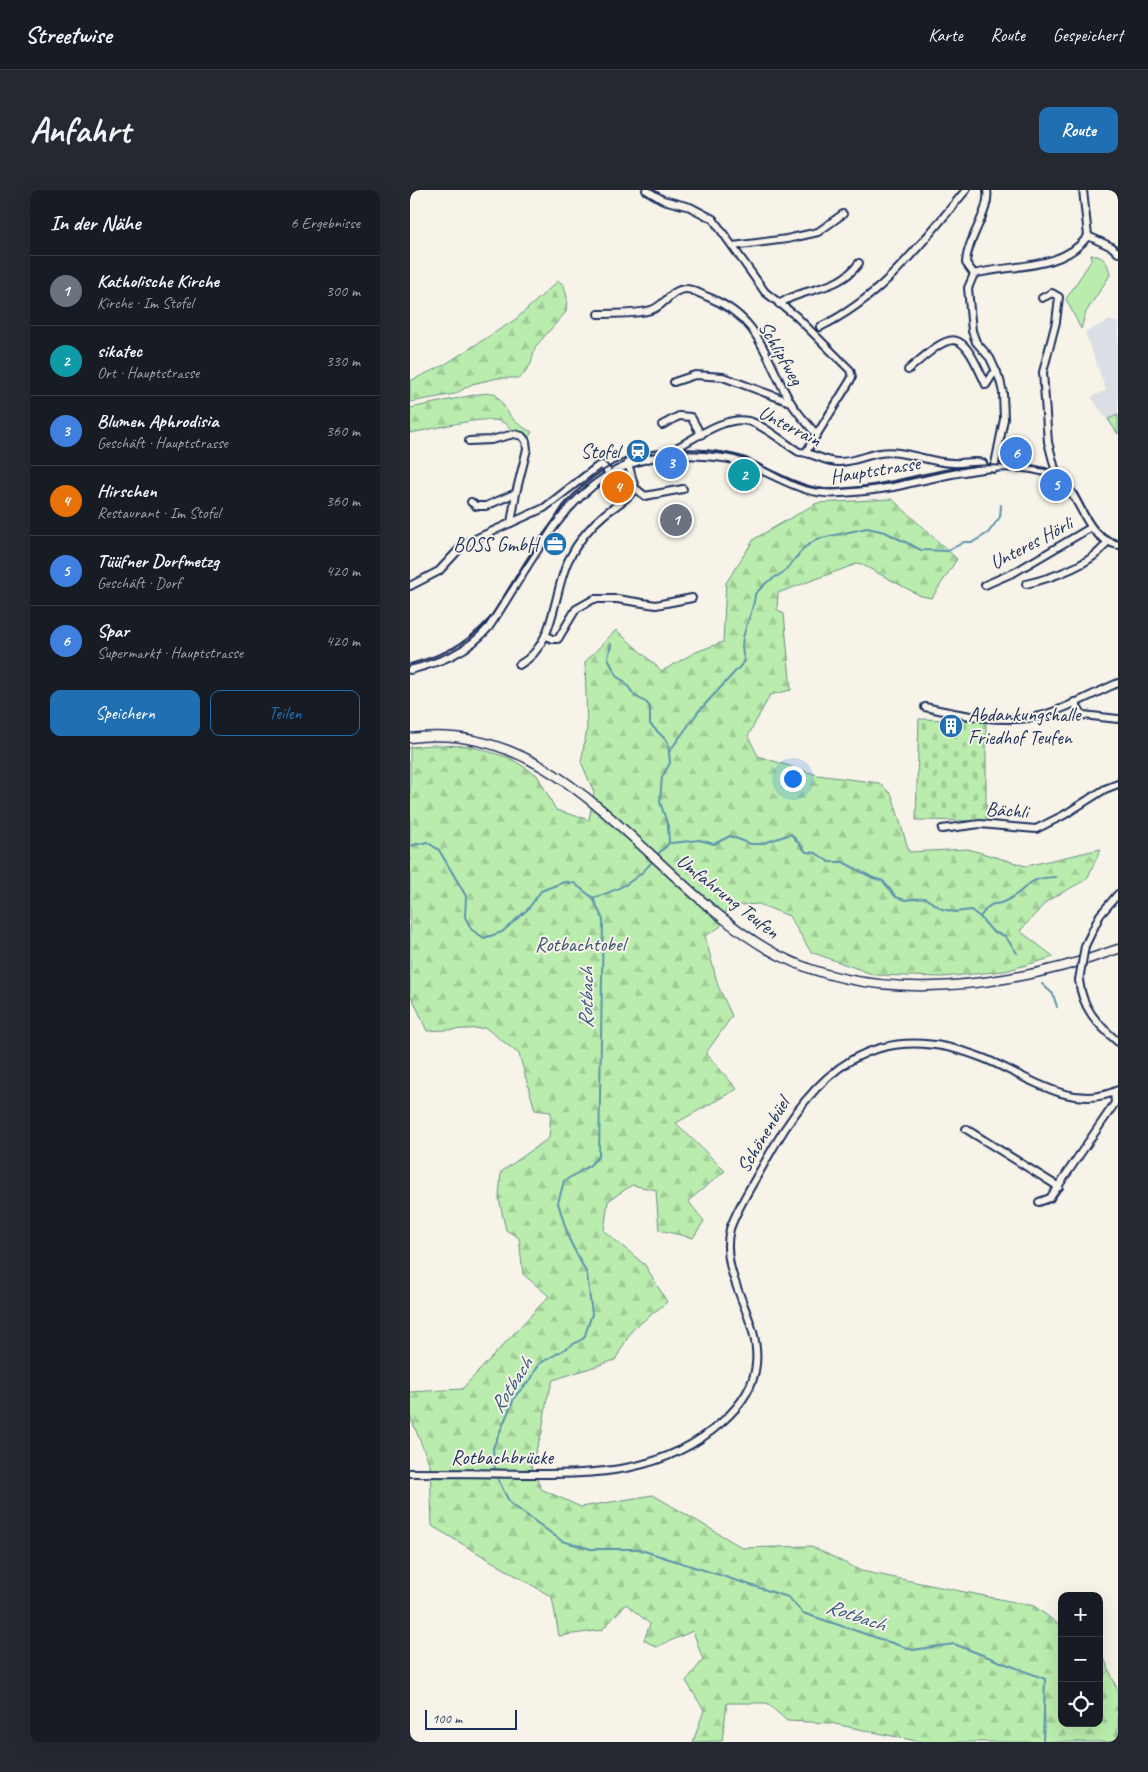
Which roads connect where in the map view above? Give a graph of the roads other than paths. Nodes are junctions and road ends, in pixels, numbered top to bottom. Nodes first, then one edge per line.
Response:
1 (646, 190) edge
2 (966, 190) edge
3 (988, 190) edge
4 (1083, 190) edge
5 (843, 214) dead end
6 (1088, 236) junction
7 (733, 246) junction
8 (1118, 253) edge
9 (859, 263) dead end
10 (974, 274) junction
11 (1042, 298) dead end
12 (779, 304) junction
13 (598, 314) dead end
14 (820, 327) dead end
15 (908, 370) dead end
16 (997, 372) junction
17 (674, 382) dead end
18 (790, 402) junction
19 (662, 425) dead end
20 (816, 434) junction
21 (701, 435) junction
22 (469, 442) dead end
23 (806, 452) junction
24 (676, 455) junction
25 (628, 463) junction
26 (984, 468) junction
27 (994, 469) junction
28 (609, 473) junction
29 (1055, 476) junction
30 (636, 488) junction
31 (683, 489) dead end
32 (516, 493) junction
33 (471, 502) dead end
34 (511, 523) junction
35 (1090, 528) junction
36 (1107, 542) junction
37 (1118, 545) edge
38 (1026, 584) dead end
39 (986, 585) dead end
40 (410, 586) edge
41 (692, 598) dead end
42 (547, 636) junction
43 (519, 666) dead end
44 (410, 670) edge
45 (1118, 683) edge
46 (1074, 702) junction
47 (925, 707) dead end
48 (1118, 719) edge
49 (410, 738) edge
50 (1118, 784) edge
51 (942, 829) dead end
52 (1118, 894) edge
53 (1118, 950) edge
54 (1118, 1042) edge
55 (1116, 1091) edge
56 (966, 1129) dead end
57 (1059, 1186) junction
58 (1039, 1202) dead end
59 (753, 1378) joint
60 (410, 1473) edge

1 - 7 street
2 - 14 street
3 - 10 street
4 - 6 street
5 - 7 street
6 - 8 street
6 - 10 street
7 - 12 street
9 - 12 street
10 - 16 street
11 - 29 street
12 - 20 street
13 - 18 street, Schlipfweg
15 - 16 street
16 - 27 street
17 - 18 street
18 - 20 street, Schlipfweg
19 - 21 street
20 - 23 street
21 - 23 street, Unterrain
21 - 24 street, Unterrain
22 - 32 street
23 - 26 street, Unterrain
24 - 25 street, Hauptstrasse
24 - 26 street, Hauptstrasse
25 - 28 street, Hauptstrasse
25 - 30 street
26 - 27 street, Hauptstrasse
27 - 29 street, Hauptstrasse
28 - 34 street
28 - 44 street, Hauptstrasse
29 - 35 street
30 - 31 street
30 - 42 street
32 - 33 street
32 - 34 street
34 - 40 street
35 - 36 street
35 - 39 street, Unteres Hörli
36 - 37 street
36 - 38 street
41 - 42 street
42 - 43 street
45 - 46 street
46 - 47 street
46 - 48 street
49 - 53 main road, Umfahrung Teufen
50 - 51 street, Bächli
52 - 54 street, bridge
55 - 57 street
55 - 59 street, Schönenbüel
56 - 57 street
57 - 58 street
59 - 60 street, Rotbachbrücke

